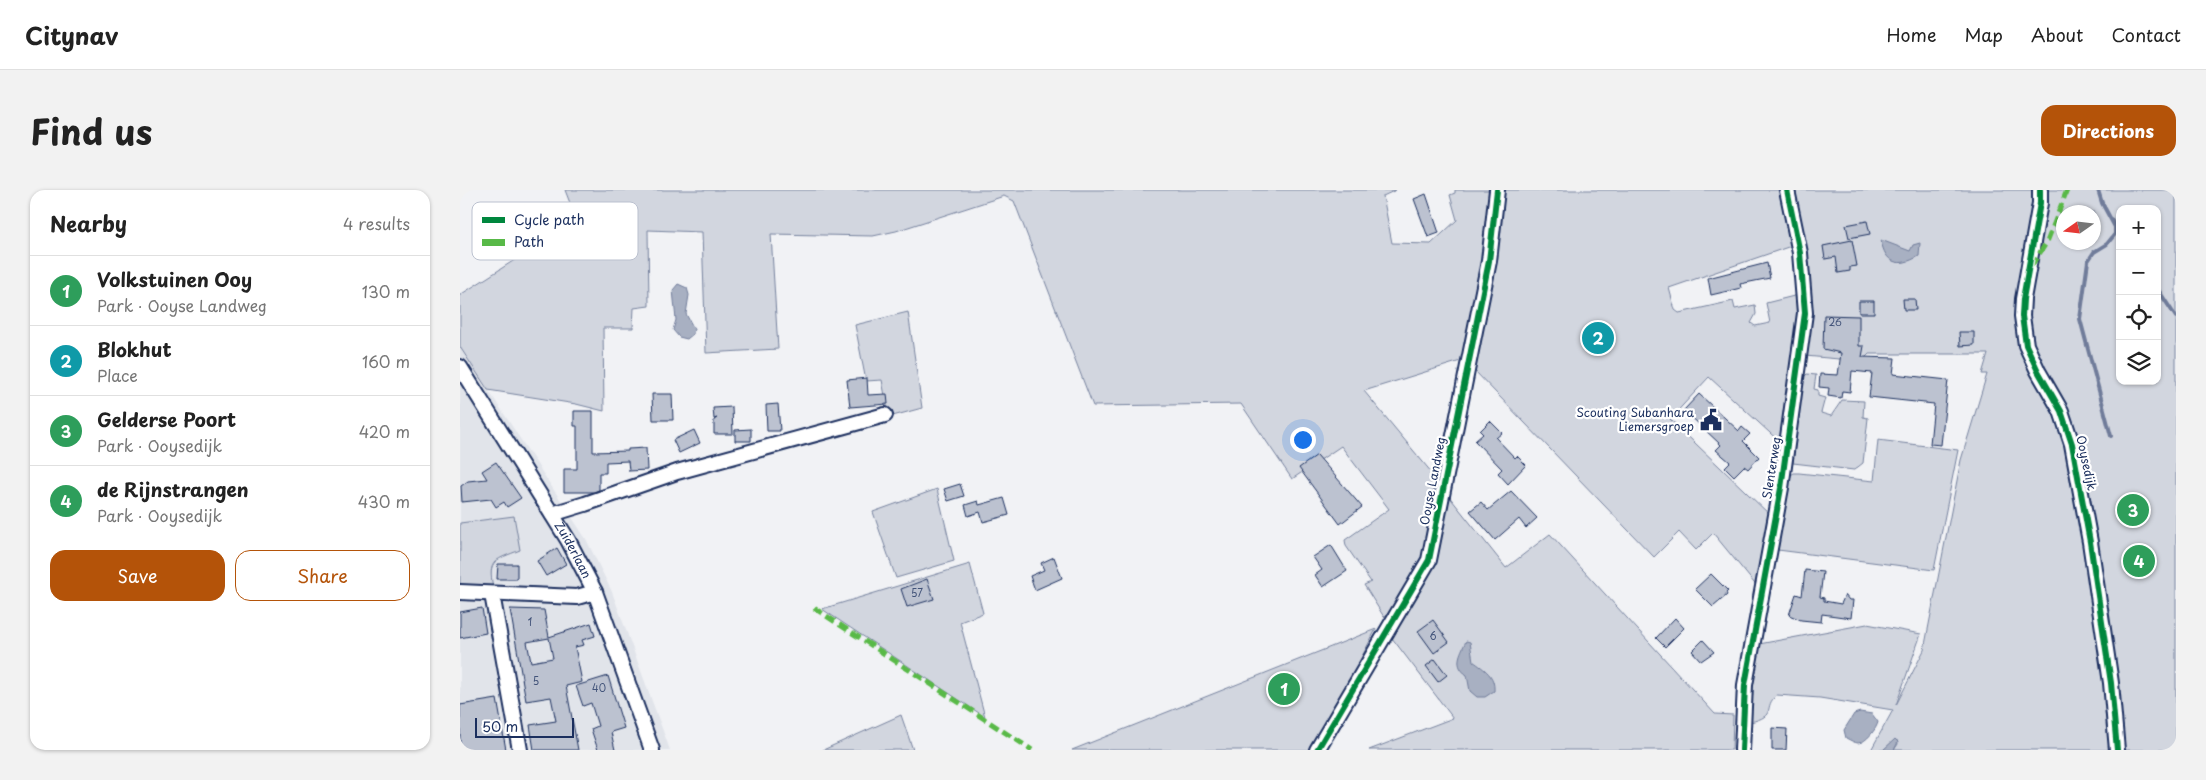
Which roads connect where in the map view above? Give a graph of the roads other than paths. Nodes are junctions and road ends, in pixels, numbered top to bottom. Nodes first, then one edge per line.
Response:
1 (1497, 190) edge
2 (1787, 190) edge
3 (2040, 190) edge
4 (460, 367) edge
5 (885, 415) dead end
6 (552, 514) junction
7 (460, 592) edge
8 (595, 592) junction
9 (492, 594) junction
10 (520, 750) edge
11 (652, 750) edge
12 (1317, 750) edge
13 (1742, 750) edge
14 (2118, 750) edge

1 - 12 street, Ooyse Landweg
2 - 13 street, Slenterweg
3 - 14 street, Ooysedijk
4 - 6 street, Zuiderlaan
5 - 6 street
6 - 8 street, Zuiderlaan
7 - 9 street
8 - 9 street
8 - 11 street, Zuiderlaan
9 - 10 street

